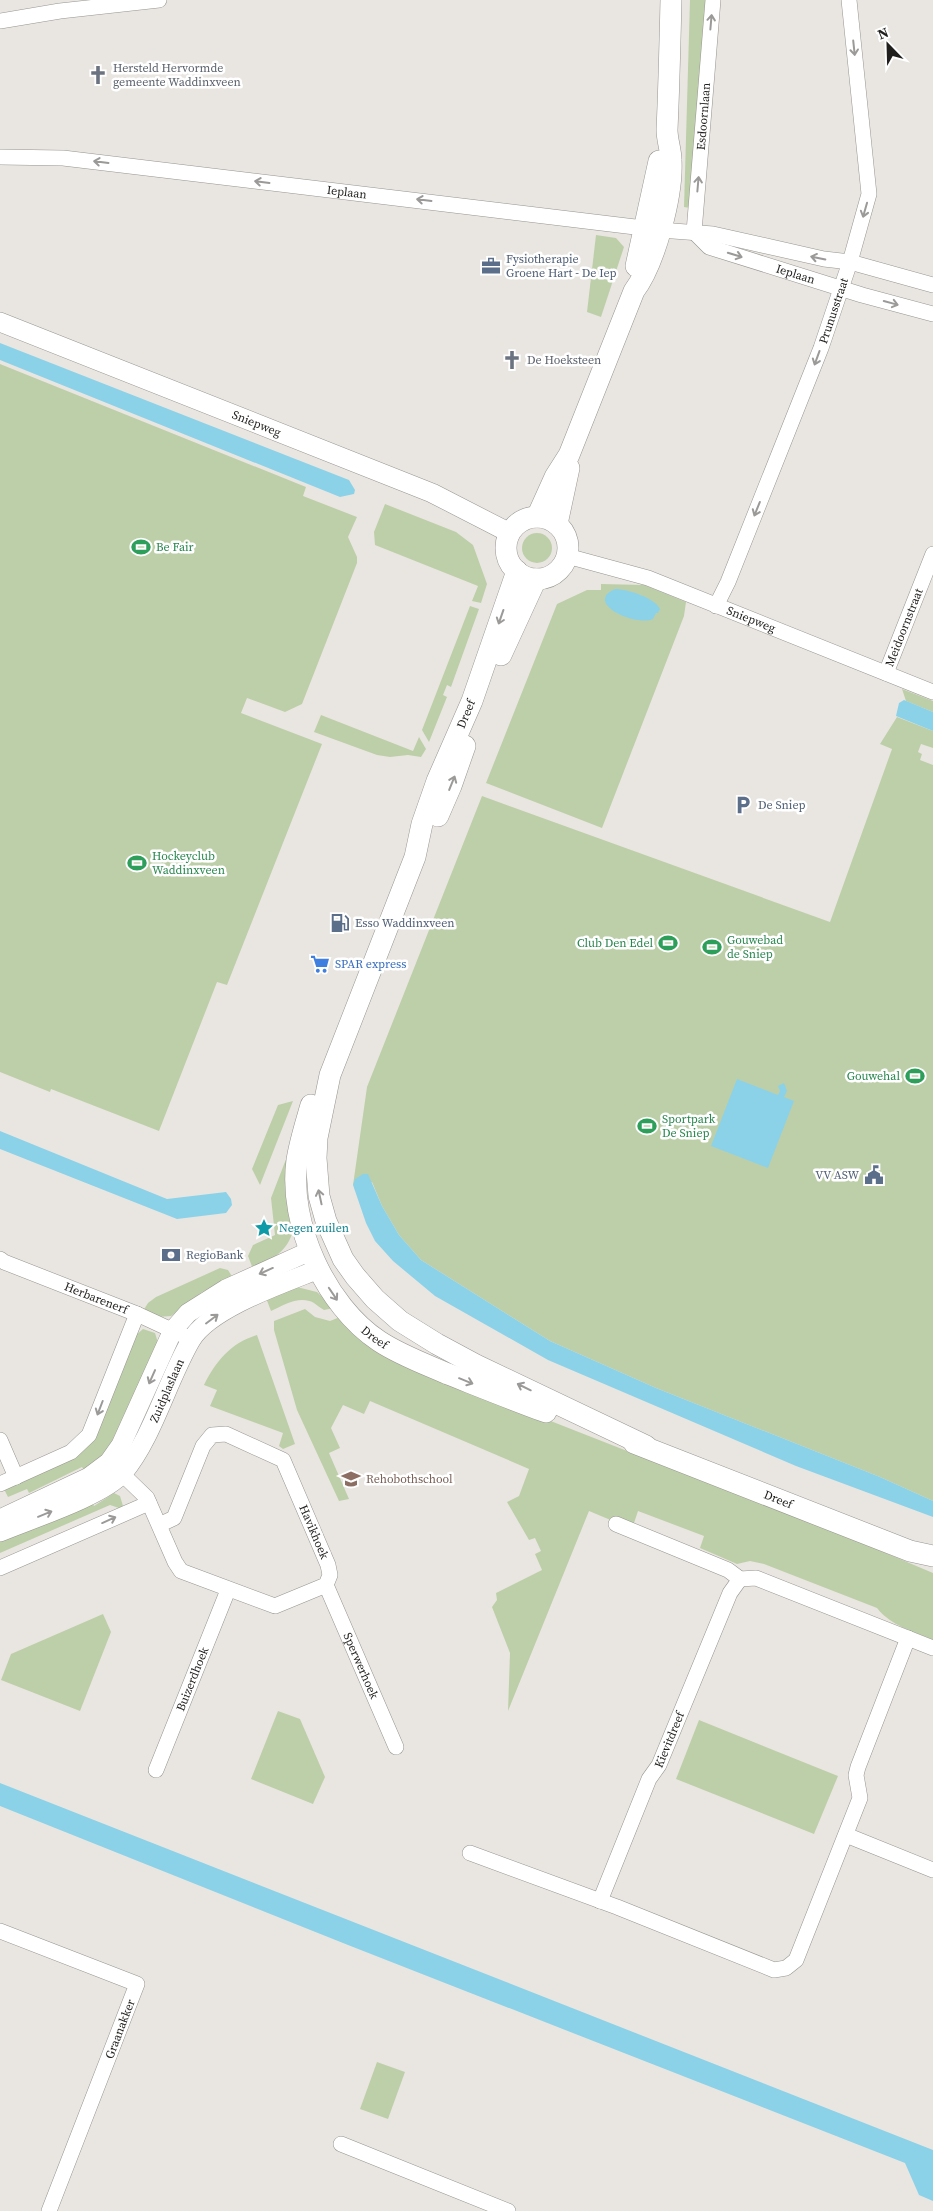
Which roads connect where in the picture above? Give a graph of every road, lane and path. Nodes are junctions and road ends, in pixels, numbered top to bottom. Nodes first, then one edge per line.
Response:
1 (159, 0) edge
2 (671, 0) edge
3 (713, 0) edge
4 (849, 0) edge
5 (0, 21) edge
6 (0, 157) edge
7 (652, 229) junction
8 (694, 232) junction
9 (850, 262) junction
10 (933, 286) edge
11 (840, 289) junction
12 (933, 314) edge
13 (0, 322) edge
14 (569, 455) junction
15 (537, 517) junction
16 (557, 524) junction
17 (510, 533) junction
18 (933, 554) edge
19 (567, 556) junction
20 (526, 575) junction
21 (716, 606) junction
22 (886, 673) junction
23 (933, 692) edge
24 (330, 1075) junction
25 (339, 1249) junction
26 (314, 1260) junction
27 (1, 1262) edge
28 (137, 1314) junction
29 (173, 1330) junction
30 (191, 1339) junction
31 (0, 1440) edge
32 (646, 1446) junction
33 (116, 1468) junction
34 (16, 1477) junction
35 (0, 1484) edge
36 (149, 1502) junction
37 (0, 1519) edge
38 (616, 1524) dead end
39 (159, 1525) junction
40 (0, 1532) edge
41 (910, 1551) junction
42 (933, 1556) edge
43 (933, 1564) edge
44 (0, 1568) edge
45 (740, 1579) junction
46 (326, 1585) junction
47 (228, 1590) junction
48 (908, 1638) junction
49 (933, 1648) edge
50 (396, 1747) dead end
51 (156, 1770) dead end
52 (846, 1835) junction
53 (470, 1853) dead end
54 (933, 1870) edge
55 (600, 1902) junction
56 (0, 1931) edge
57 (341, 2144) dead end
58 (49, 2211) edge
59 (508, 2211) edge

1 - 5 street
2 - 7 main road
8 -> 3 street, Esdoornlaan
4 -> 9 street, Prunusstraat
7 -> 6 street, Ieplaan
7 - 8 street, Ieplaan
7 - 14 main road
9 -> 8 street, Ieplaan
8 -> 11 street, Ieplaan
9 - 10 street, Ieplaan
9 - 11 street, Prunusstraat
11 -> 12 street, Ieplaan
11 -> 21 street, Prunusstraat
13 - 17 street, Sniepweg
14 - 15 main road
14 - 16 main road
15 - 16 main road
15 - 17 main road
16 - 19 main road
17 - 20 main road
18 - 22 street, Meidoornstraat
19 - 20 main road
19 - 21 street, Sniepweg
20 - 24 main road, Dreef
21 - 22 street, Sniepweg
22 - 23 street, Sniepweg
25 -> 24 main road, Dreef
24 - 26 main road, Dreef
25 - 26 main road, Zuidplaslaan
32 -> 25 main road, Dreef
26 -> 29 street, Zuidplaslaan
30 -> 26 street, Zuidplaslaan
26 -> 32 main road, Dreef
27 - 28 street, Herbarenerf
28 - 29 street, Herbarenerf
28 -> 34 street
29 - 30 street, Herbarenerf
29 -> 33 street, Zuidplaslaan
30 - 33 street, Zuidplaslaan
31 - 34 street
32 - 41 main road, Dreef
33 - 36 street
33 - 37 street, Zuidplaslaan
40 -> 33 street, Zuidplaslaan
34 - 35 street
36 - 39 street
44 -> 36 street
38 - 45 street
39 - 46 street, Havikhoek
39 - 47 street
41 - 42 main road, Dreef
41 - 43 main road, Dreef
45 - 48 street
45 - 55 street, Kievitdreef
46 - 47 street
46 - 50 street, Sperwerhoek
47 - 51 street, Buizerdhoek
48 - 49 street
48 - 52 street
52 - 54 street
52 - 55 street
53 - 55 street
56 - 58 street, Graanakker
57 - 59 street

